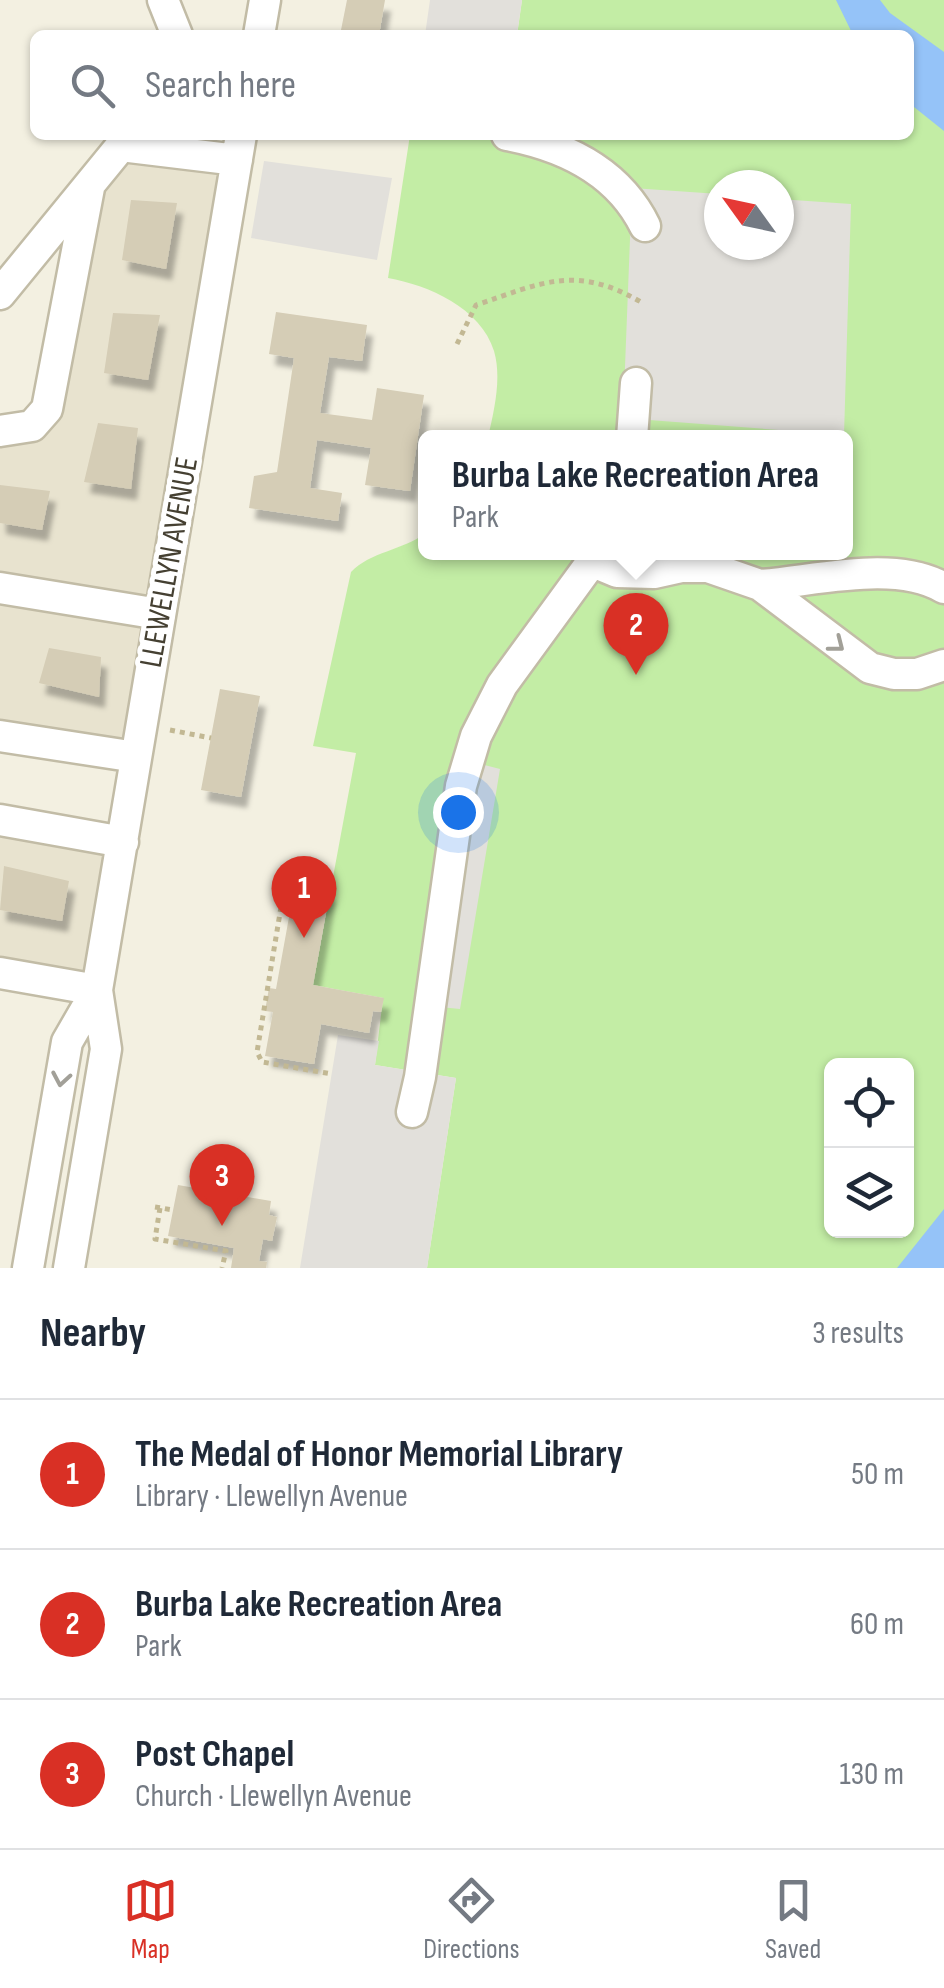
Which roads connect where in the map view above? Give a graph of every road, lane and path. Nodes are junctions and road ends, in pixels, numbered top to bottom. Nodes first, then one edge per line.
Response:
1 (163, 0) edge
2 (266, 0) edge
3 (175, 30) edge
4 (260, 30) edge
5 (530, 140) edge
6 (234, 143) edge
7 (89, 186) junction
8 (645, 226) dead end
9 (0, 294) edge
10 (641, 302) dead end
11 (457, 344) dead end
12 (636, 383) dead end
13 (633, 430) edge
14 (0, 431) edge
15 (594, 560) edge
16 (600, 560) edge
17 (699, 560) edge
18 (760, 585) junction
19 (0, 588) edge
20 (944, 588) edge
21 (159, 614) junction
22 (944, 665) edge
23 (170, 730) dead end
24 (0, 736) edge
25 (211, 738) dead end
26 (136, 757) junction
27 (0, 820) edge
28 (123, 842) junction
29 (281, 907) dead end
30 (0, 973) edge
31 (97, 990) junction
32 (332, 1074) dead end
33 (412, 1112) dead end
34 (173, 1210) dead end
35 (28, 1268) edge
36 (69, 1268) edge
37 (222, 1268) edge

1 - 3 street
2 - 4 street
5 - 8 street
6 - 7 street
6 - 21 street, LLEWELLYN AVENUE
7 - 9 street
7 - 14 street
10 - 11 path
12 - 13 street
15 - 33 street
16 - 17 street
17 - 18 street
18 - 20 street
18 -> 22 street
19 - 21 street
21 - 26 street, LLEWELLYN AVENUE
23 - 25 path
24 - 26 street
26 - 28 street, LLEWELLYN AVENUE
27 - 28 street
28 - 31 street, LLEWELLYN AVENUE
29 - 32 path
30 - 31 street
31 -> 35 street, LLEWELLYN AVENUE
31 - 36 street, LLEWELLYN AVENUE
34 - 37 path

